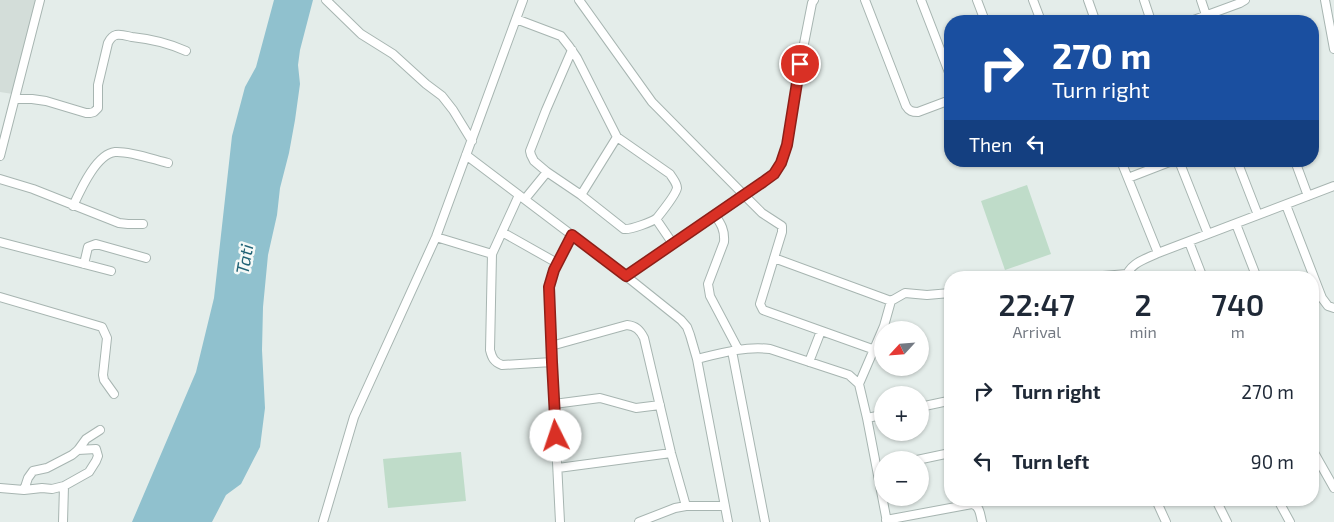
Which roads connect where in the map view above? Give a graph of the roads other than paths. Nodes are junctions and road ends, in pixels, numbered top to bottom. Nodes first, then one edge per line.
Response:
1 (40, 0) edge
2 (326, 0) edge
3 (524, 0) edge
4 (579, 0) edge
5 (814, 0) edge
6 (865, 0) edge
7 (921, 0) edge
8 (977, 0) edge
9 (1033, 0) edge
10 (1088, 0) edge
11 (1144, 0) edge
12 (1201, 0) edge
13 (1245, 0) edge
14 (1325, 0) edge
15 (983, 15) edge
16 (1039, 15) edge
17 (1093, 15) edge
18 (1150, 15) edge
19 (1206, 15) joint
20 (516, 19) junction
21 (1334, 49) edge
22 (572, 50) junction
23 (186, 51) dead end
24 (944, 59) edge
25 (14, 99) junction
26 (944, 102) edge
27 (617, 137) junction
28 (472, 141) junction
29 (466, 155) junction
30 (0, 156) edge
31 (168, 163) dead end
32 (1123, 167) edge
33 (1156, 167) edge
34 (1181, 167) edge
35 (1239, 167) edge
36 (1297, 167) edge
37 (547, 172) junction
38 (1128, 178) junction
39 (0, 179) edge
40 (1334, 186) edge
41 (744, 195) junction
42 (581, 196) junction
43 (1308, 196) junction
44 (522, 197) junction
45 (1286, 205) junction
46 (73, 206) junction
47 (715, 215) junction
48 (1258, 215) junction
49 (656, 219) junction
50 (143, 224) dead end
51 (1236, 224) junction
52 (502, 232) junction
53 (1208, 234) junction
54 (572, 235) junction
55 (436, 237) junction
56 (0, 242) edge
57 (1189, 242) junction
58 (673, 244) junction
59 (1158, 253) junction
60 (492, 254) junction
61 (146, 258) dead end
62 (774, 258) junction
63 (557, 263) junction
64 (84, 264) junction
65 (111, 271) dead end
66 (1129, 271) edge
67 (1200, 271) edge
68 (1254, 271) edge
69 (1312, 271) edge
70 (626, 276) junction
71 (1319, 290) edge
72 (944, 294) edge
73 (0, 297) edge
74 (890, 301) junction
75 (1334, 308) edge
76 (885, 321) edge
77 (821, 331) junction
78 (551, 346) junction
79 (735, 350) junction
80 (874, 350) joint
81 (697, 359) junction
82 (552, 362) junction
83 (809, 362) junction
84 (859, 384) junction
85 (114, 394) dead end
86 (944, 402) edge
87 (554, 404) junction
88 (660, 405) junction
89 (929, 405) edge
90 (874, 417) edge
91 (867, 418) junction
92 (100, 430) dead end
93 (78, 450) junction
94 (876, 451) edge
95 (671, 453) junction
96 (944, 454) edge
97 (929, 457) edge
98 (1319, 461) edge
99 (558, 468) junction
100 (64, 486) junction
101 (0, 488) edge
102 (1334, 488) edge
103 (24, 490) junction
104 (686, 506) junction
105 (725, 506) junction
106 (884, 506) edge
107 (962, 506) edge
108 (977, 506) edge
109 (1159, 506) edge
110 (1219, 506) edge
111 (1281, 506) edge
112 (644, 521) edge
113 (886, 521) edge
114 (63, 522) edge
115 (323, 522) edge
116 (560, 522) edge
117 (728, 522) edge
118 (765, 522) edge
119 (982, 522) edge
120 (1166, 522) edge
121 (1228, 522) edge
122 (1290, 522) edge

1 - 25 street
2 - 28 street
3 - 20 street
4 - 41 street
5 - 41 street
6 - 26 street
7 - 24 street
8 - 15 street
9 - 16 street
10 - 17 street
11 - 18 street
12 - 19 street
13 - 19 street
14 - 21 street
20 - 22 street
20 - 28 street
22 - 27 street
22 - 37 street
23 - 25 street
25 - 30 street
27 - 42 street
27 - 49 street
28 - 29 street
29 - 44 street
29 - 55 street
31 - 46 street
32 - 38 street
33 - 38 street
34 - 53 street
35 - 48 street
36 - 43 street
37 - 42 street
37 - 44 street
38 - 59 street
39 - 46 street
40 - 43 street
41 - 47 street
41 - 62 street
42 - 49 street
43 - 45 street
44 - 52 street
44 - 54 street
45 - 48 street
45 - 69 street
46 - 50 street
47 - 58 street
47 - 79 street
48 - 51 street
49 - 58 street
51 - 53 street
51 - 68 street
52 - 60 street
52 - 63 street
53 - 57 street
54 - 63 street
54 - 70 street
55 - 60 street
55 - 115 street
56 - 64 street
57 - 59 street
57 - 67 street
58 - 70 street
59 - 66 street
60 - 82 street
61 - 64 street
62 - 74 street
62 - 77 street
63 - 78 street
64 - 65 street
70 - 81 street
71 - 75 street
72 - 74 street
73 - 85 street
74 - 76 street
77 - 80 street
77 - 83 street
78 - 82 street
78 - 88 street
79 - 81 street
79 - 83 street
79 - 118 street
80 - 84 street
81 - 105 street
82 - 87 street
83 - 84 street
84 - 91 street
86 - 89 street
87 - 88 street
87 - 99 street
88 - 95 street
90 - 91 street
91 - 94 street
92 - 93 street
93 - 100 street
93 - 103 street
95 - 99 street
95 - 104 street
96 - 97 street
98 - 102 street
99 - 116 street
100 - 103 street
100 - 114 street
101 - 103 street
104 - 105 street
104 - 112 street
105 - 117 street
106 - 113 street
107 - 113 street
108 - 119 street
109 - 120 street
110 - 121 street
111 - 122 street

